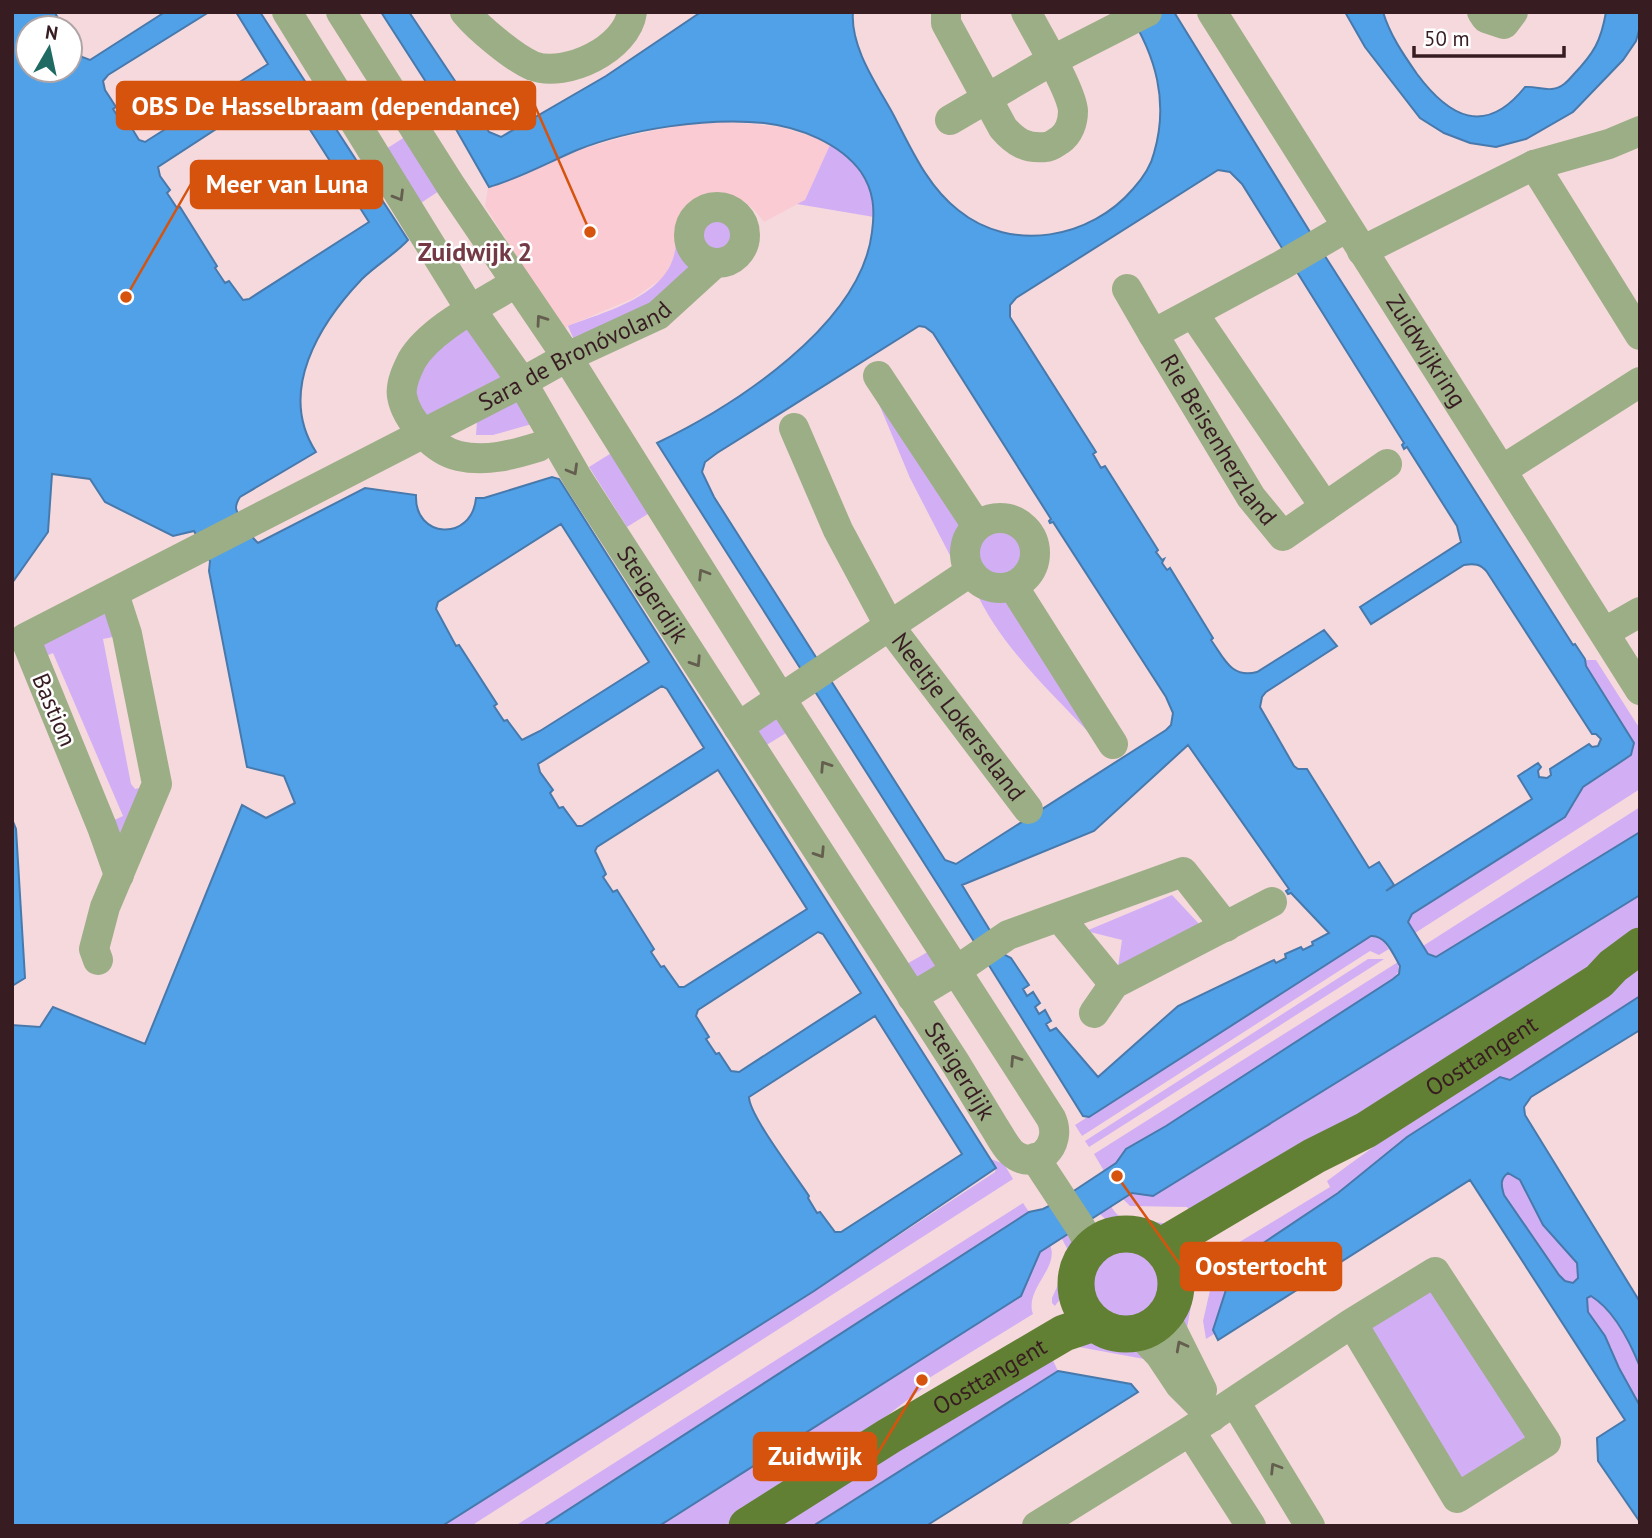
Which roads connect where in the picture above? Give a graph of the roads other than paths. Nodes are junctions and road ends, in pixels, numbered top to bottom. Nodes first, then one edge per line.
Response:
1 (287, 12) edge
2 (341, 12) edge
3 (466, 12) edge
4 (632, 12) edge
5 (946, 12) edge
6 (1026, 12) edge
7 (1212, 12) edge
8 (1482, 12) edge
9 (1513, 12) edge
10 (1138, 17) edge
11 (1051, 61) junction
12 (986, 98) junction
13 (950, 120) dead end
14 (1640, 131) edge
15 (1534, 165) junction
16 (1345, 239) junction
17 (715, 263) dead end
18 (515, 283) junction
19 (1127, 289) dead end
20 (472, 311) junction
21 (1193, 313) junction
22 (1153, 334) junction
23 (1640, 335) edge
24 (566, 357) junction
25 (878, 376) dead end
26 (522, 382) junction
27 (1640, 382) edge
28 (794, 428) dead end
29 (424, 433) junction
30 (538, 447) dead end
31 (1387, 464) dead end
32 (1502, 470) junction
33 (1325, 507) junction
34 (977, 526) junction
35 (190, 554) joint
36 (970, 572) junction
37 (1013, 586) junction
38 (114, 594) junction
39 (1640, 612) edge
40 (890, 626) junction
41 (1605, 632) junction
42 (1640, 690) edge
43 (791, 692) junction
44 (738, 727) junction
45 (1113, 744) dead end
46 (1028, 809) dead end
47 (119, 876) junction
48 (1272, 902) dead end
49 (1060, 918) junction
50 (1226, 927) junction
51 (1640, 946) edge
52 (98, 960) dead end
53 (1640, 963) edge
54 (965, 964) junction
55 (1598, 981) junction
56 (1114, 984) junction
57 (912, 997) junction
58 (1094, 1013) dead end
59 (1042, 1154) junction
60 (1094, 1234) junction
61 (1167, 1258) junction
62 (1086, 1310) junction
63 (1352, 1323) junction
64 (1152, 1324) junction
65 (1212, 1417) junction
66 (747, 1526) edge
67 (1037, 1526) edge
68 (1251, 1526) edge
69 (1310, 1526) edge

1 -> 20 street, Steigerdijk
2 - 18 street
3 - 4 street
5 - 12 street
6 - 11 street
7 - 16 street, Zuidwijkring
8 - 9 street
10 - 11 street
11 - 12 street
11 - 12 street
12 - 13 street
14 - 15 street, Rie Beisenherzland
15 - 16 street, Rie Beisenherzland
15 - 23 street
16 - 21 street, Rie Beisenherzland
16 - 32 street, Zuidwijkring
17 - 24 street, Sara de Bronóvoland
18 - 20 street
24 -> 18 street
19 - 22 street, Rie Beisenherzland
20 - 26 street, Steigerdijk
20 - 29 street
21 - 22 street, Rie Beisenherzland
21 - 33 street, Rie Beisenherzland
22 - 33 street, Rie Beisenherzland
24 - 26 street, Sara de Bronóvoland
43 -> 24 street
25 - 34 street
26 - 29 street, Sara de Bronóvoland
26 -> 44 street, Steigerdijk
27 - 32 street
28 - 40 street, Neeltje Lokerseland
29 - 30 street
29 - 35 street, Sara de Bronóvoland
31 - 33 street, Rie Beisenherzland
32 - 41 street, Zuidwijkring
34 - 36 street
34 - 37 street
35 - 38 street, Bastion
36 - 37 street
36 - 40 street, Neeltje Lokerseland
37 - 45 street
38 - 47 street
38 - 47 street, Bastion
39 - 41 street
40 - 43 street, Neeltje Lokerseland
40 - 46 street, Neeltje Lokerseland
41 - 42 street, Zuidwijkring
43 - 44 street, Neeltje Lokerseland
54 -> 43 street
44 -> 57 street, Steigerdijk
47 - 52 street
48 - 50 street
49 - 50 street
49 - 54 street
49 - 56 street
50 - 56 street
51 - 55 main road, Oosttangent
53 - 55 main road, Oosttangent
54 - 57 street
59 -> 54 street
55 - 61 main road, Oosttangent
56 - 58 street
57 - 59 street, Steigerdijk
59 - 60 street
60 - 61 main road
60 - 62 main road
61 - 64 main road
62 - 64 main road
62 - 66 main road, Oosttangent
63 - 63 street
63 - 65 street
64 - 65 street
65 - 67 street
65 - 68 street
69 -> 65 street

